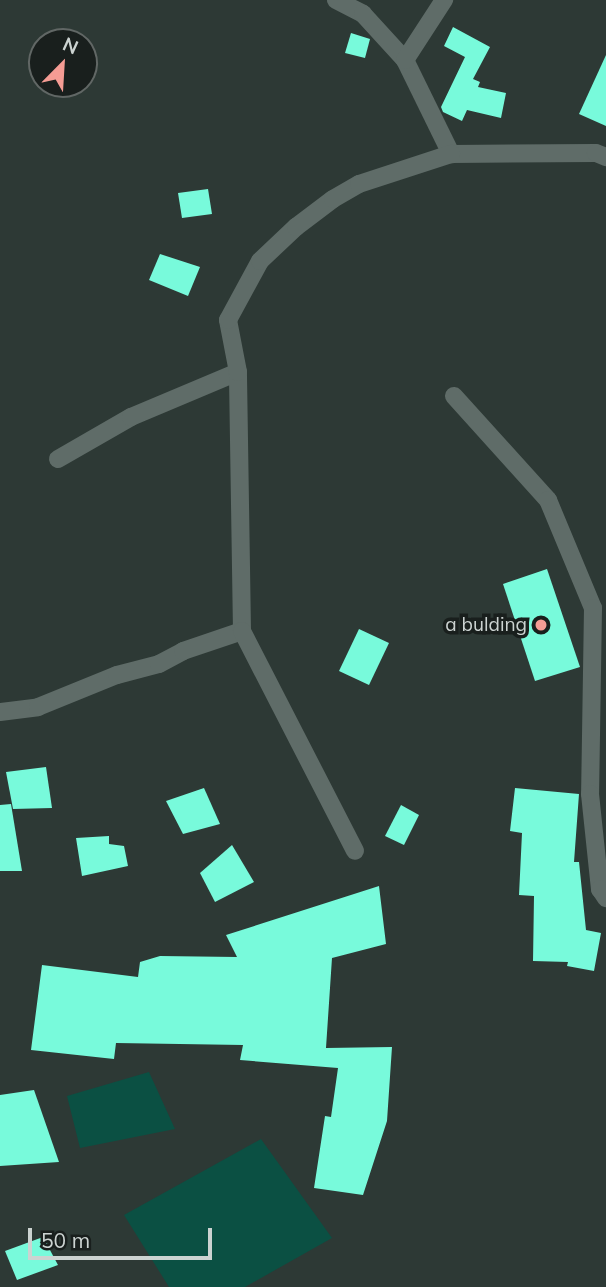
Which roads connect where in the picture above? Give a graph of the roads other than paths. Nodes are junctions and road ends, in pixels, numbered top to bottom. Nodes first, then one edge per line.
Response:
1 (336, 0) edge
2 (444, 0) edge
3 (405, 60) junction
4 (451, 154) junction
5 (606, 157) edge
6 (238, 372) junction
7 (454, 396) dead end
8 (58, 459) dead end
9 (242, 631) junction
10 (0, 712) edge
11 (355, 851) dead end
12 (606, 898) edge

1 - 3 street
2 - 3 street
3 - 4 street
4 - 5 street
4 - 6 street
6 - 8 street
6 - 9 street
7 - 12 street
9 - 10 street
9 - 11 street

